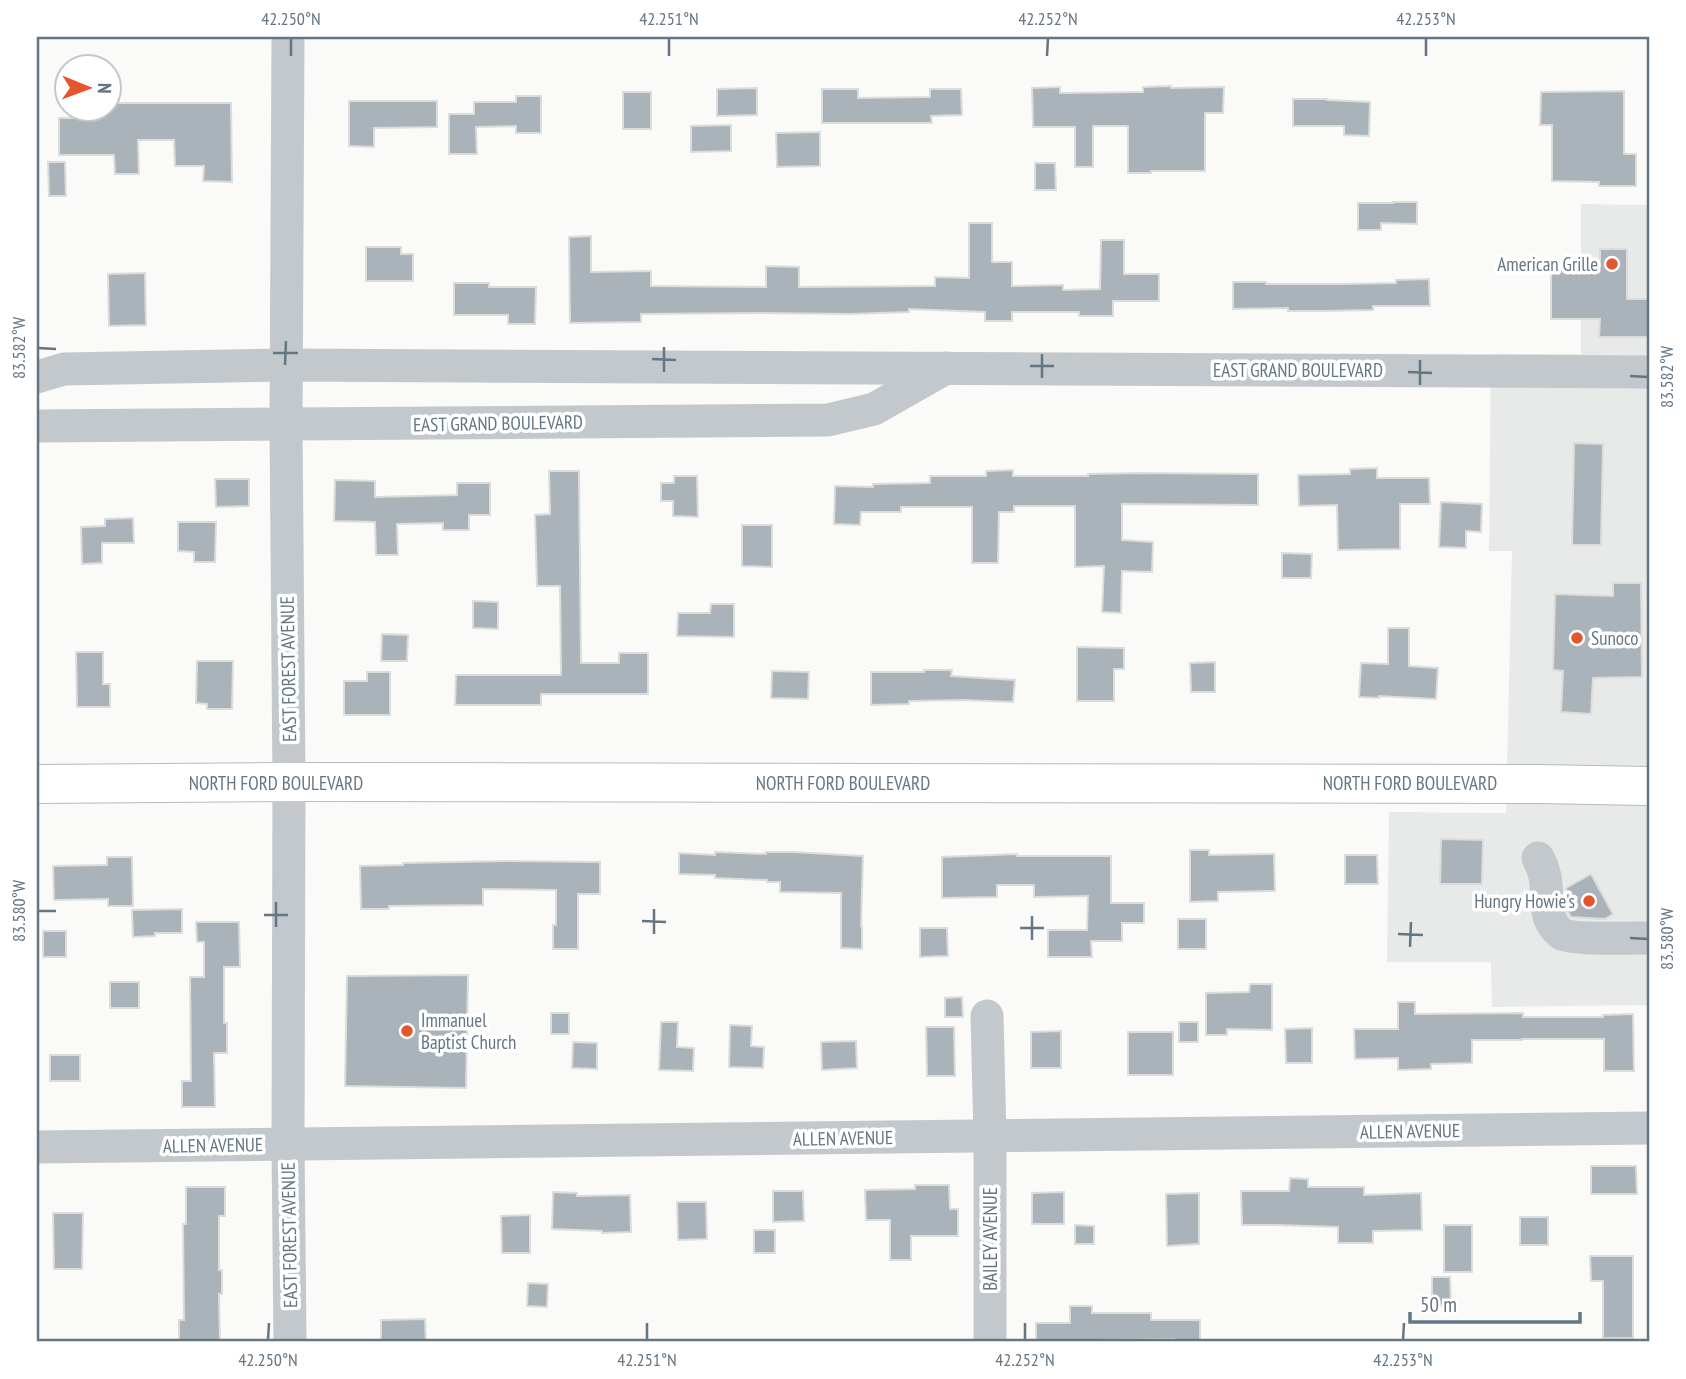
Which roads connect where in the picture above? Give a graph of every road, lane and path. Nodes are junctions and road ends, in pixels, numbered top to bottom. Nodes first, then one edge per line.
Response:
1 (288, 37) edge
2 (286, 365) junction
3 (947, 368) junction
4 (1649, 372) edge
5 (37, 377) edge
6 (286, 425) junction
7 (37, 426) edge
8 (289, 782) junction
9 (37, 784) edge
10 (1649, 786) edge
11 (1538, 858) dead end
12 (1649, 938) edge
13 (987, 1016) dead end
14 (1649, 1128) edge
15 (990, 1136) junction
16 (288, 1144) junction
17 (37, 1147) edge
18 (290, 1342) edge
19 (990, 1342) edge

1 - 2 street, EAST FOREST AVENUE
2 - 3 street, EAST GRAND BOULEVARD
2 - 5 street, EAST GRAND BOULEVARD
2 - 6 street, EAST FOREST AVENUE
3 - 4 street, EAST GRAND BOULEVARD
3 - 6 street, EAST GRAND BOULEVARD
6 - 7 street, EAST GRAND BOULEVARD
6 - 8 street, EAST FOREST AVENUE
8 - 9 main road, NORTH FORD BOULEVARD
8 - 10 main road, NORTH FORD BOULEVARD
8 - 16 street, EAST FOREST AVENUE
11 - 12 street
13 - 15 street, BAILEY AVENUE
14 - 15 street, ALLEN AVENUE
15 - 16 street, ALLEN AVENUE
15 - 19 street, BAILEY AVENUE
16 - 17 street, ALLEN AVENUE
16 - 18 street, EAST FOREST AVENUE

